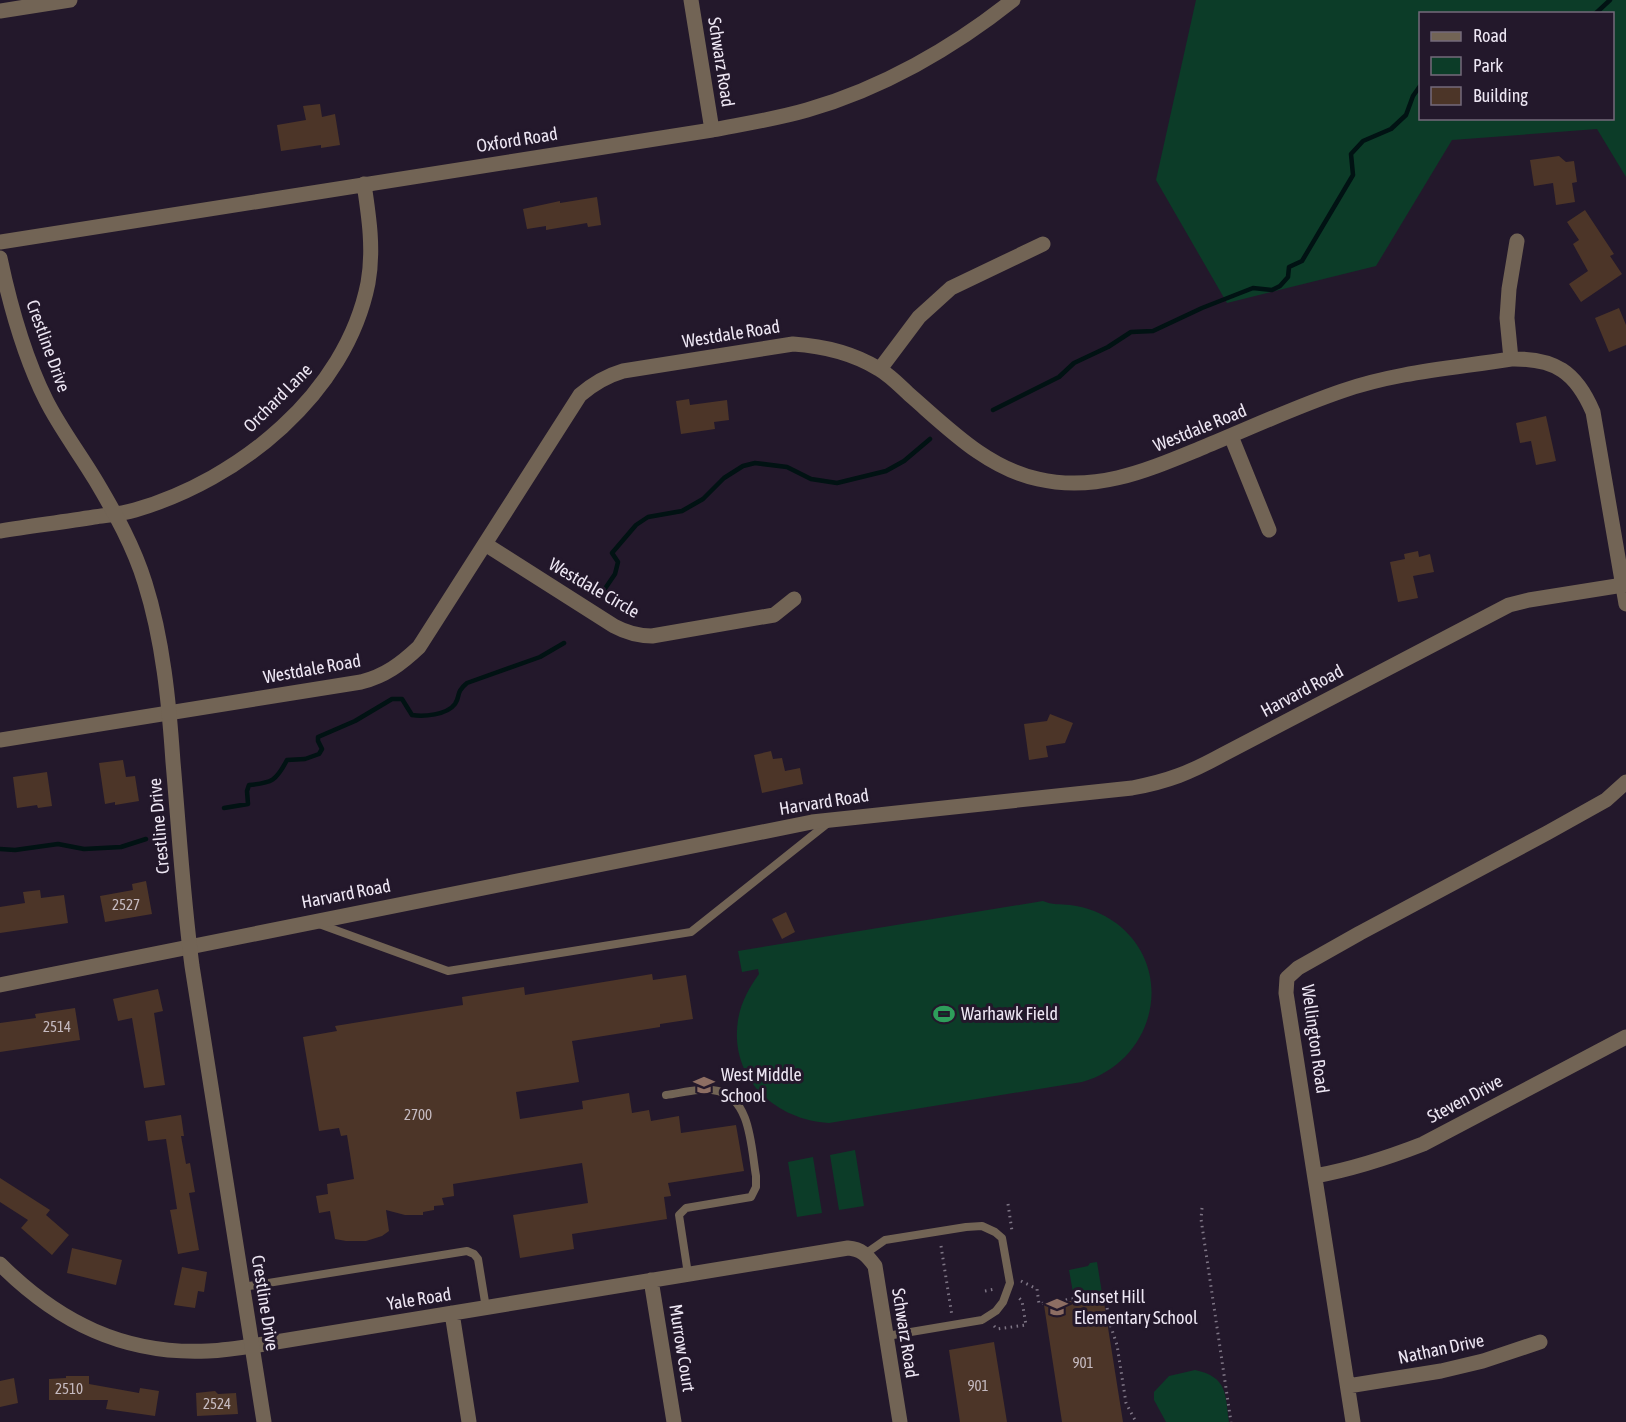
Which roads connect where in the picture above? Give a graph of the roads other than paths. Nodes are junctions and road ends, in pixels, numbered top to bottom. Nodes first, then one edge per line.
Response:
1 (70, 0) edge
2 (691, 0) edge
3 (1013, 0) edge
4 (0, 11) edge
5 (712, 130) junction
6 (364, 184) junction
7 (1517, 241) dead end
8 (0, 242) edge
9 (1043, 244) dead end
10 (0, 258) edge
11 (1511, 359) junction
12 (880, 369) junction
13 (1231, 436) junction
14 (114, 514) junction
15 (1269, 530) dead end
16 (0, 531) edge
17 (485, 544) junction
18 (1623, 585) junction
19 (794, 599) dead end
20 (1626, 604) edge
21 (170, 713) junction
22 (0, 740) edge
23 (1626, 782) edge
24 (835, 818) junction
25 (312, 921) junction
26 (189, 947) junction
27 (0, 985) edge
28 (1626, 1037) edge
29 (666, 1095) dead end
30 (1315, 1176) junction
31 (865, 1254) junction
32 (0, 1264) edge
33 (688, 1274) junction
34 (651, 1280) junction
35 (243, 1287) junction
36 (486, 1308) junction
37 (452, 1313) junction
38 (887, 1336) junction
39 (1540, 1342) dead end
40 (252, 1346) junction
41 (1348, 1386) junction
42 (264, 1422) edge
43 (469, 1422) edge
44 (674, 1422) edge
45 (900, 1422) edge
46 (1353, 1422) edge

1 - 4 street
2 - 5 street, Schwarz Road
3 - 5 street, Oxford Road
5 - 6 street, Oxford Road
6 - 8 street, Oxford Road
6 - 14 street, Orchard Lane
7 - 11 street
9 - 12 street
10 - 14 street, Crestline Drive
11 - 13 street, Westdale Road
11 - 18 street, Westdale Road
12 - 13 street, Westdale Road
12 - 17 street, Westdale Road
13 - 15 street
14 - 16 street, Orchard Lane
14 - 21 street, Crestline Drive
17 - 19 street, Westdale Circle
17 - 21 street, Westdale Road
18 - 20 street
18 - 24 street, Harvard Road
21 - 22 street, Westdale Road
21 - 26 street, Crestline Drive
23 - 30 street, Wellington Road
24 - 25 street, Harvard Road
24 - 25 lane
25 - 26 street, Harvard Road
26 - 27 street, Harvard Road
26 - 35 street, Crestline Drive
28 - 30 street, Steven Drive
29 - 33 lane
30 - 41 street, Wellington Road
31 - 33 street, Yale Road
31 - 38 street, Schwarz Road
31 - 38 lane
32 - 40 street, Yale Road
33 - 34 street, Yale Road
34 - 36 street, Yale Road
34 - 44 street, Murrow Court
35 - 36 lane
35 - 40 street, Crestline Drive
36 - 37 street, Yale Road
37 - 40 street, Yale Road
37 - 43 street
38 - 45 street, Schwarz Road
39 - 41 street, Nathan Drive
40 - 42 street, Crestline Drive
41 - 46 street, Wellington Road

